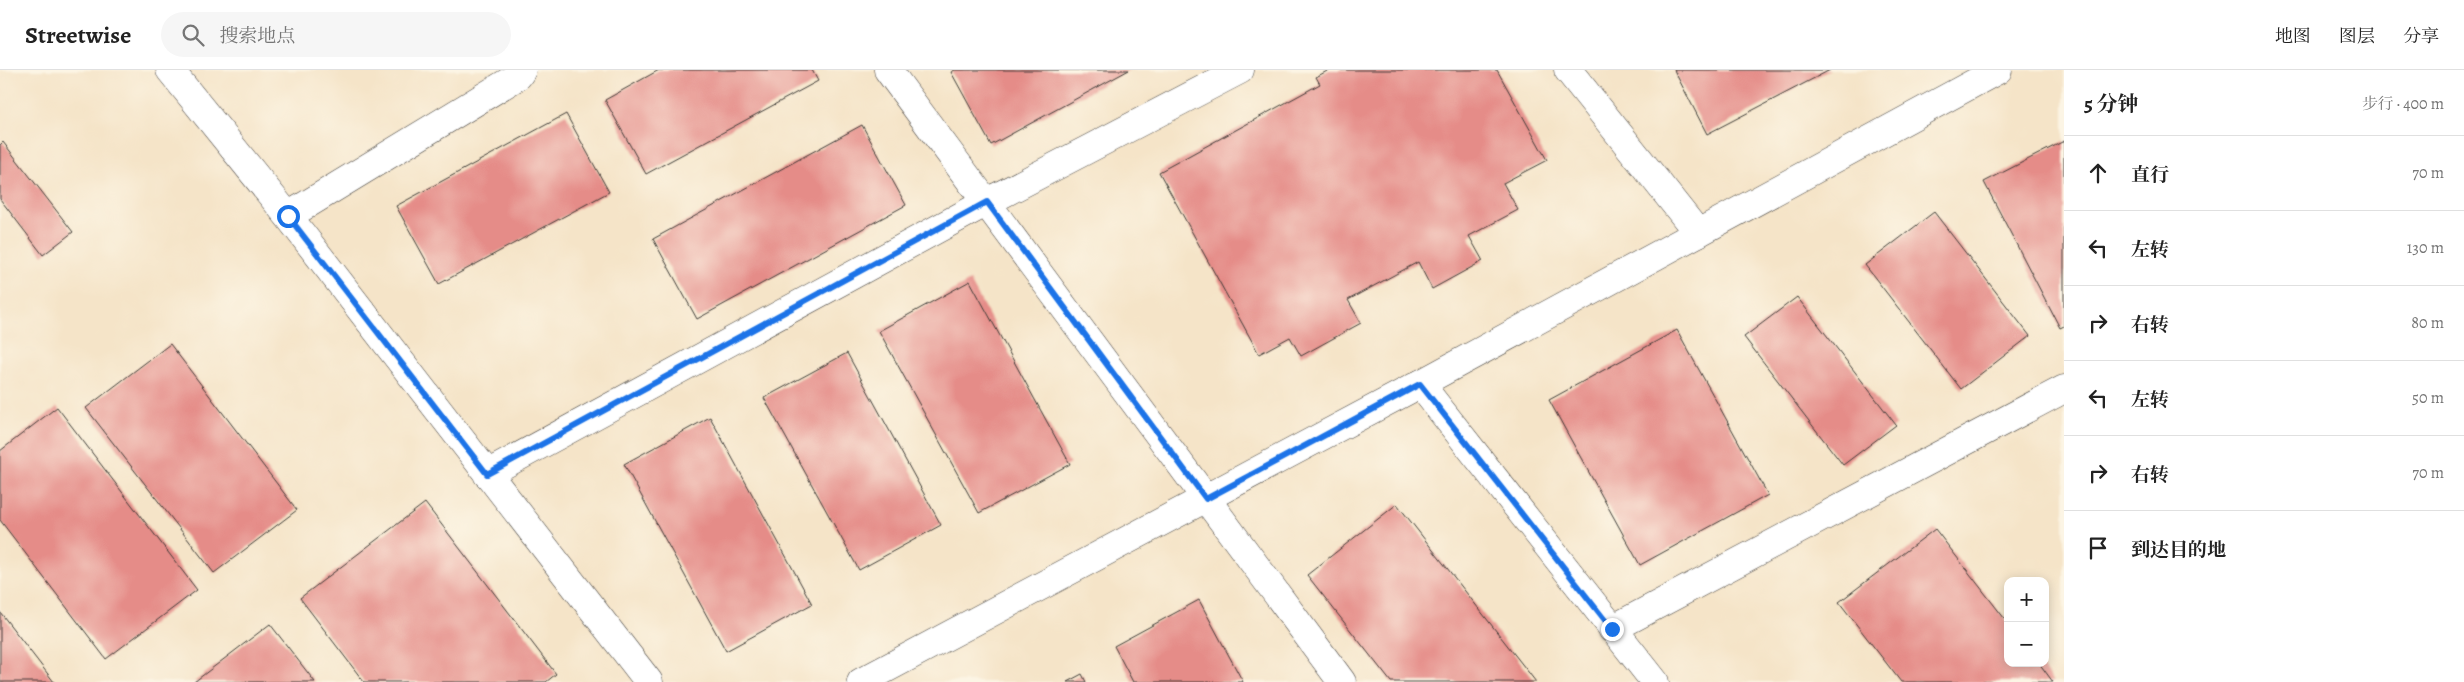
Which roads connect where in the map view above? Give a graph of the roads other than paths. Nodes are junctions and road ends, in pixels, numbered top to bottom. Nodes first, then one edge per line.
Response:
1 (170, 70) edge
2 (522, 70) edge
3 (888, 70) edge
4 (1240, 70) edge
5 (1568, 70) edge
6 (1998, 70) edge
7 (987, 202) junction
8 (288, 216) junction
9 (1698, 233) junction
10 (1420, 384) junction
11 (2064, 389) edge
12 (487, 474) junction
13 (1206, 499) junction
14 (1612, 629) junction
15 (648, 682) edge
16 (862, 682) edge
17 (1342, 682) edge
18 (1655, 682) edge

1 - 8 street
2 - 8 street
3 - 7 street
4 - 7 street
5 - 9 street
6 - 9 street
7 - 12 street
7 - 13 street
8 - 12 street
9 - 10 street
10 - 13 street
10 - 14 street
11 - 14 street
12 - 15 street
13 - 16 street
13 - 17 street
14 - 18 street

